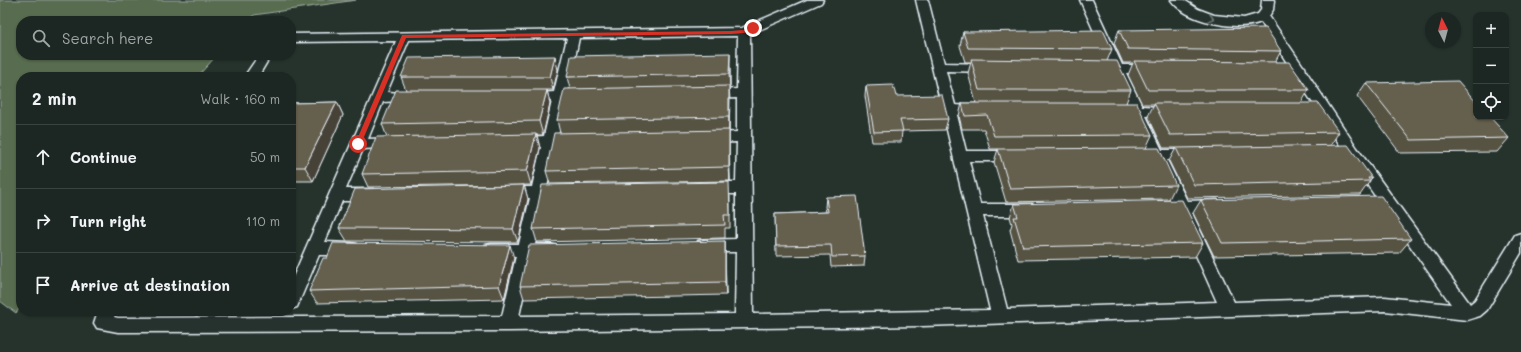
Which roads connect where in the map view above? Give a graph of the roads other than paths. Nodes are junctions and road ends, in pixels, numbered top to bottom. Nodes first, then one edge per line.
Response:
1 (817, 0) edge
2 (922, 0) edge
3 (1086, 0) edge
4 (1177, 0) edge
5 (1268, 0) edge
6 (1263, 16) junction
7 (744, 32) junction
8 (574, 34) junction
9 (404, 36) junction
10 (296, 38) edge
11 (262, 60) edge
12 (939, 68) junction
13 (1001, 68) edge
14 (1087, 69) edge
15 (1118, 69) junction
16 (1166, 69) edge
17 (1260, 70) edge
18 (1300, 70) junction
19 (254, 72) edge
20 (744, 93) junction
21 (698, 94) edge
22 (560, 96) junction
23 (598, 96) edge
24 (378, 97) junction
25 (425, 97) edge
26 (512, 97) edge
27 (949, 110) junction
28 (996, 110) edge
29 (1184, 110) edge
30 (1308, 110) edge
31 (1324, 110) junction
32 (1106, 111) edge
33 (1137, 111) junction
34 (744, 137) junction
35 (698, 138) edge
36 (588, 140) edge
37 (550, 141) junction
38 (502, 142) edge
39 (406, 143) edge
40 (358, 144) junction
41 (1337, 152) edge
42 (1352, 152) junction
43 (1205, 154) edge
44 (1126, 155) edge
45 (1158, 155) junction
46 (960, 156) junction
47 (1032, 156) edge
48 (744, 188) junction
49 (696, 189) edge
50 (578, 191) edge
51 (538, 192) junction
52 (491, 193) edge
53 (391, 194) edge
54 (336, 195) junction
55 (1388, 202) junction
56 (1372, 203) edge
57 (1229, 206) edge
58 (1182, 207) junction
59 (1150, 208) edge
60 (1046, 209) edge
61 (974, 210) junction
62 (1521, 239) edge
63 (744, 245) junction
64 (689, 246) edge
65 (314, 248) junction
66 (368, 249) edge
67 (478, 250) edge
68 (525, 250) junction
69 (564, 250) edge
70 (296, 290) edge
71 (1229, 310) junction
72 (1467, 313) junction
73 (105, 316) edge
74 (1000, 317) junction
75 (284, 318) edge
76 (744, 321) junction
77 (509, 324) junction

1 - 7 lane
2 - 12 lane
3 - 15 lane
4 -> 6 lane
5 - 6 lane
6 - 18 lane
7 - 8 lane
7 - 20 lane
8 - 9 lane
8 - 22 lane
9 - 10 lane
9 - 24 lane
11 - 19 lane
12 - 13 lane
12 - 27 lane
14 - 15 lane
15 - 16 lane
15 - 33 lane
17 - 18 lane
18 - 31 lane
20 - 21 lane
20 - 34 lane
22 - 23 lane
22 - 26 lane
22 - 37 lane
24 - 25 lane
24 - 40 lane
27 - 28 lane
27 - 46 lane
29 - 33 lane
30 - 31 lane
31 - 42 lane
32 - 33 lane
33 - 45 lane
34 - 35 lane
34 - 48 lane
36 - 37 lane
37 - 38 lane
37 - 51 lane
39 - 40 lane
40 - 54 lane
41 - 42 lane
42 - 55 lane
43 - 45 lane
44 - 45 lane
45 - 58 lane
46 - 47 lane
46 - 61 lane
48 - 49 lane
48 - 63 lane
50 - 51 lane
51 - 52 lane
51 - 68 lane
53 - 54 lane
54 - 65 lane
55 - 56 lane
55 - 72 lane
57 - 58 lane
58 - 59 lane
58 - 71 lane
60 - 61 lane
61 - 74 lane
62 - 72 lane
63 - 64 lane
63 - 76 lane
65 - 66 lane
65 - 70 lane
67 - 68 lane
68 - 69 lane
68 - 77 lane
71 - 72 lane
71 - 74 lane
73 - 75 lane
74 - 76 lane
75 - 77 lane
76 - 77 lane

